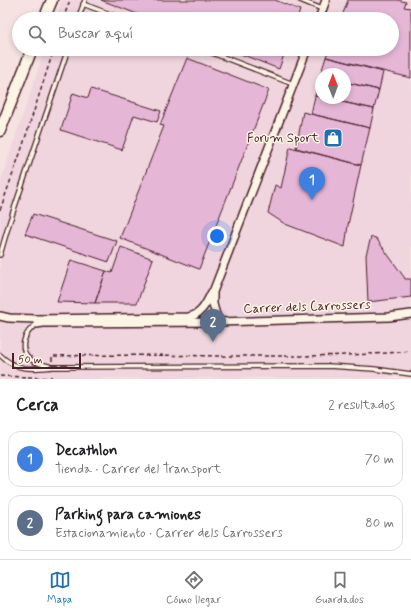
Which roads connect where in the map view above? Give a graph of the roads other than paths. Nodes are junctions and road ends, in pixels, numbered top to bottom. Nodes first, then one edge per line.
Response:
1 (52, 0) edge
2 (300, 0) edge
3 (326, 0) edge
4 (84, 2) edge
5 (322, 9) junction
6 (47, 12) edge
7 (80, 12) edge
8 (107, 12) edge
9 (321, 12) edge
10 (29, 56) edge
11 (66, 56) edge
12 (220, 56) edge
13 (304, 56) edge
14 (293, 84) junction
15 (0, 131) edge
16 (0, 255) edge
17 (213, 292) junction
18 (411, 314) edge
19 (0, 316) edge
20 (218, 322) junction
21 (37, 324) joint
22 (0, 355) edge
23 (52, 367) junction
24 (411, 374) edge

1 - 6 main road
2 - 5 lane
3 - 5 street
4 - 7 lane
4 - 8 lane
5 - 9 street
10 - 15 main road
11 - 16 lane
12 - 14 lane
13 - 14 street
14 - 17 street
17 - 19 street
17 - 20 street
18 - 20 street, Carrer dels Carrossers
20 - 21 street, Carrer dels Carrossers
21 - 23 lane
22 - 23 lane
23 - 24 lane

